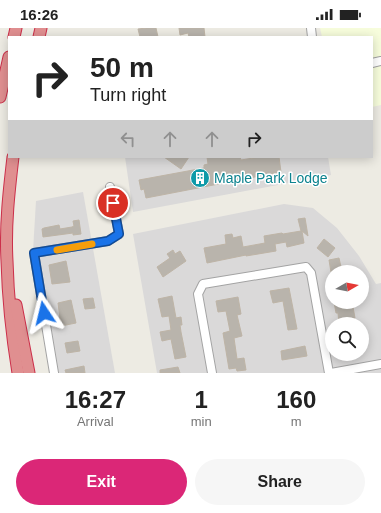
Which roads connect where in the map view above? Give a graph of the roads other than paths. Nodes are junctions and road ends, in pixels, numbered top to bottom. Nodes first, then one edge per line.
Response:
1 (8, 62) edge
2 (0, 95) edge
3 (14, 158) edge
4 (110, 187) dead end
5 (7, 259) junction
6 (381, 364) edge
7 (18, 373) edge
8 (29, 373) edge
9 (54, 373) edge
10 (212, 373) edge
11 (330, 373) edge

1 - 2 highway
3 - 5 highway
4 - 9 street
5 - 7 highway
5 - 8 highway
6 - 11 street
10 - 11 street

